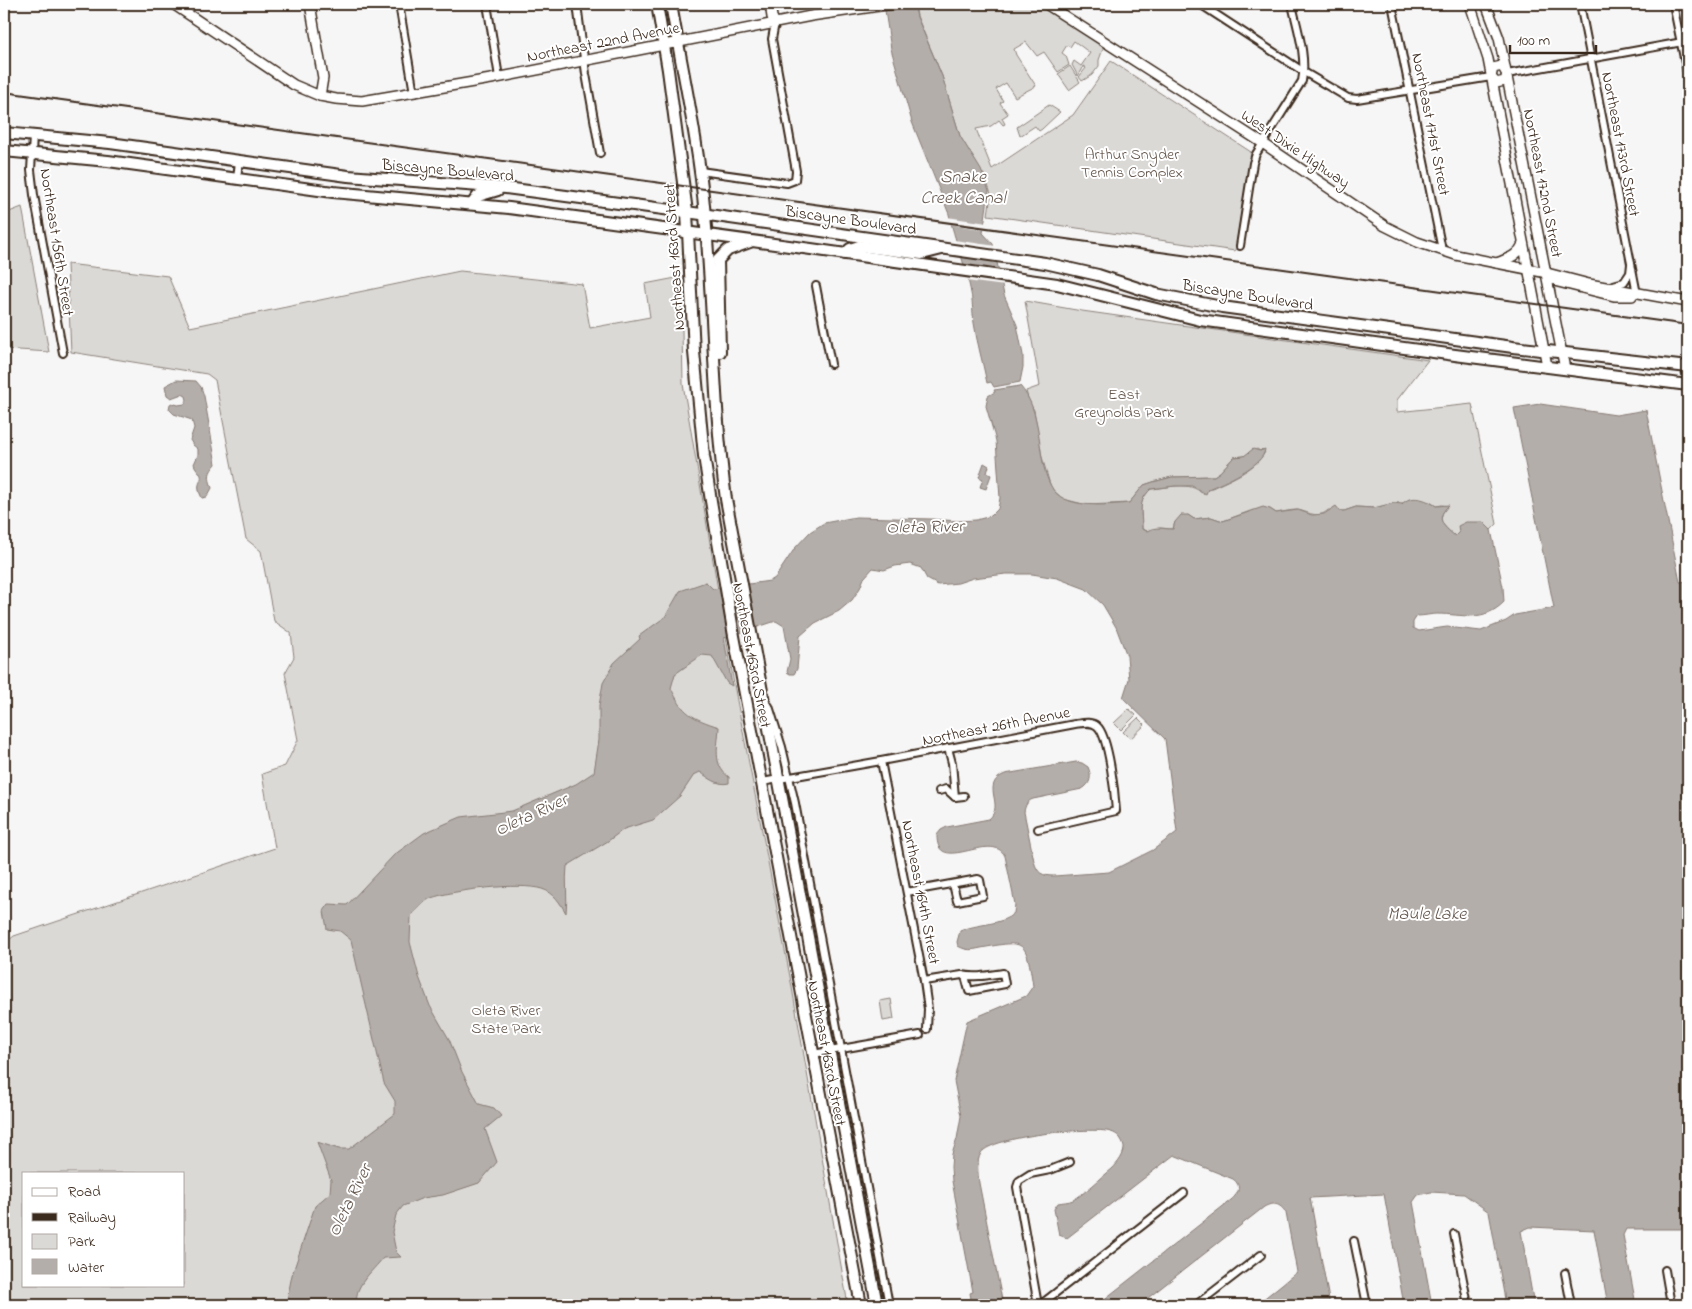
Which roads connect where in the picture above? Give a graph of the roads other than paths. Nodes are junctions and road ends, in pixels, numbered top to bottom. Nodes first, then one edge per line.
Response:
1 (173, 4) edge
2 (310, 4) edge
3 (399, 4) edge
4 (487, 4) edge
5 (577, 4) edge
6 (657, 4) edge
7 (671, 4) edge
8 (770, 4) edge
9 (775, 4) edge
10 (1200, 4) edge
11 (1292, 4) edge
12 (1392, 4) edge
13 (1470, 4) edge
14 (1487, 4) edge
15 (1580, 4) edge
16 (1674, 4) edge
17 (888, 5) edge
18 (1050, 5) edge
19 (775, 23) junction
20 (677, 42) junction
21 (1685, 42) edge
22 (664, 45) junction
23 (1591, 60) junction
24 (585, 61) junction
25 (1304, 72) junction
26 (1507, 74) junction
27 (499, 77) junction
28 (1491, 77) junction
29 (1688, 78) edge
30 (1410, 90) junction
31 (414, 93) junction
32 (320, 96) junction
33 (4, 133) edge
34 (33, 136) junction
35 (1264, 144) junction
36 (148, 149) junction
37 (4, 151) edge
38 (600, 153) dead end
39 (32, 154) junction
40 (239, 161) junction
41 (145, 167) junction
42 (700, 171) junction
43 (237, 179) junction
44 (506, 188) junction
45 (472, 204) junction
46 (687, 212) junction
47 (705, 215) junction
48 (1519, 220) junction
49 (1535, 220) junction
50 (689, 233) junction
51 (707, 235) junction
52 (1539, 236) junction
53 (1522, 239) junction
54 (751, 242) junction
55 (1240, 246) dead end
56 (952, 248) junction
57 (1442, 250) junction
58 (845, 254) junction
59 (1632, 260) junction
60 (1497, 263) junction
61 (1528, 269) junction
62 (1547, 273) junction
63 (816, 286) dead end
64 (1606, 286) junction
65 (1637, 294) junction
66 (1688, 302) edge
67 (1544, 350) junction
68 (1562, 352) junction
69 (63, 353) dead end
70 (832, 364) dead end
71 (1547, 366) junction
72 (1688, 367) edge
73 (1565, 369) junction
74 (1688, 385) edge
75 (715, 389) junction
76 (726, 499) junction
77 (710, 501) junction
78 (760, 681) junction
79 (948, 748) junction
80 (881, 761) junction
81 (790, 777) junction
82 (778, 779) junction
83 (762, 782) junction
84 (940, 791) dead end
85 (964, 796) dead end
86 (955, 797) junction
87 (1038, 828) dead end
88 (953, 884) junction
89 (907, 892) junction
90 (965, 976) junction
91 (924, 981) junction
92 (927, 1029) dead end
93 (920, 1035) dead end
94 (842, 1049) junction
95 (829, 1051) junction
96 (813, 1054) junction
97 (1070, 1162) dead end
98 (1184, 1193) dead end
99 (1454, 1234) dead end
100 (1354, 1241) dead end
101 (1261, 1254) dead end
102 (1665, 1270) dead end
103 (1565, 1272) dead end
104 (861, 1305) edge
105 (877, 1305) edge
106 (889, 1305) edge
107 (1039, 1305) edge
108 (1196, 1305) edge
109 (1368, 1305) edge
110 (1468, 1305) edge
111 (1571, 1305) edge
112 (1671, 1305) edge

1 - 32 street
2 - 32 street
3 - 31 street
4 - 27 street
5 - 24 street
6 - 22 main road, Northeast 163rd Street
7 - 20 main road, Northeast 163rd Street
8 - 19 street
9 - 19 street
10 - 25 street
11 - 25 street
12 - 30 street, Northeast 171st Street
13 - 28 street
14 - 26 street, Northeast 172nd Street
15 - 23 street, Northeast 173rd Street
16 - 21 street
17 - 19 street, Northeast 22nd Avenue
18 - 35 street, West Dixie Highway
19 - 20 street, Northeast 22nd Avenue
19 - 42 street
20 - 22 street, Northeast 22nd Avenue
20 - 42 main road, Northeast 163rd Street
21 - 23 street
21 - 29 street
22 - 24 street, Northeast 22nd Avenue
22 - 46 main road, Northeast 163rd Street
23 - 26 street
23 - 59 street, Northeast 173rd Street
24 - 27 street, Northeast 22nd Avenue
24 - 38 street
25 - 30 street
25 - 35 street
26 - 28 street
26 - 49 street, Northeast 172nd Street
27 - 31 street, Northeast 22nd Avenue
28 - 30 street
28 - 48 street, Northeast 172nd Street
30 - 57 street, Northeast 171st Street
31 - 32 street, Northeast 22nd Avenue
33 - 34 main road, Biscayne Boulevard
34 - 36 main road, Biscayne Boulevard
34 - 39 street, Northeast 156th Street
35 - 55 street
35 - 57 street, West Dixie Highway
36 - 40 main road, Biscayne Boulevard
36 - 41 main road
37 - 39 main road, Biscayne Boulevard
39 - 41 main road, Biscayne Boulevard
39 - 69 street, Northeast 156th Street
40 - 43 street
40 - 44 main road, Biscayne Boulevard
41 - 43 main road, Biscayne Boulevard
42 - 47 main road, Northeast 163rd Street
43 - 45 main road, Biscayne Boulevard
44 - 45 main road
44 - 46 main road, Biscayne Boulevard
45 - 50 main road, Biscayne Boulevard
46 - 47 main road, Biscayne Boulevard
46 - 50 main road, Northeast 163rd Street
47 - 51 main road, Northeast 163rd Street
47 - 56 main road, Biscayne Boulevard
48 - 49 street
48 - 53 street, Northeast 172nd Street
49 - 52 street, Northeast 172nd Street
50 - 51 main road, Biscayne Boulevard
50 - 77 main road, Northeast 163rd Street
51 - 54 main road, Biscayne Boulevard
51 - 75 main road, Northeast 163rd Street
52 - 53 street
52 - 62 street, Northeast 172nd Street
53 - 60 street
53 - 61 street, Northeast 172nd Street
54 - 58 main road, Biscayne Boulevard
54 - 75 main road
56 - 58 main road
56 - 67 main road, Biscayne Boulevard
57 - 60 street, West Dixie Highway
58 - 71 main road, Biscayne Boulevard
59 - 64 street
59 - 65 street, Northeast 173rd Street
60 - 61 street, West Dixie Highway
61 - 62 street, West Dixie Highway
61 - 67 street, Northeast 172nd Street
62 - 64 street, West Dixie Highway
62 - 65 street, West Dixie Highway
62 - 68 street, Northeast 172nd Street
63 - 70 street
64 - 65 street, West Dixie Highway
65 - 66 street, West Dixie Highway
67 - 68 main road, Biscayne Boulevard
67 - 71 street, Northeast 172nd Street
68 - 72 main road, Biscayne Boulevard
68 - 73 street, Northeast 172nd Street
71 - 73 main road, Biscayne Boulevard
73 - 74 main road, Biscayne Boulevard
75 - 76 main road, Northeast 163rd Street
76 - 77 main road
76 - 78 main road, Northeast 163rd Street
77 - 83 main road, Northeast 163rd Street
78 - 81 street, Northeast 163rd Street
78 - 82 main road, Northeast 163rd Street
79 - 80 street, Northeast 26th Avenue
79 - 86 street
79 - 87 street, Northeast 26th Avenue
80 - 81 street, Northeast 26th Avenue
80 - 89 street, Northeast 164th Street
81 - 82 street, Northeast 26th Avenue
81 - 94 street, Northeast 163rd Street
82 - 83 street, Northeast 26th Avenue
82 - 95 main road, Northeast 163rd Street
83 - 96 main road, Northeast 163rd Street
84 - 86 street
85 - 86 street
88 - 88 street
88 - 89 street
89 - 91 street, Northeast 164th Street
90 - 90 street
90 - 91 street
91 - 92 street, Northeast 164th Street
93 - 94 street
94 - 95 street
94 - 106 street, Northeast 163rd Street
95 - 96 street
95 - 105 main road, Northeast 163rd Street
96 - 104 main road, Northeast 163rd Street
97 - 107 street
98 - 107 street
99 - 110 street
100 - 109 street
101 - 108 street
102 - 112 street
103 - 111 street

